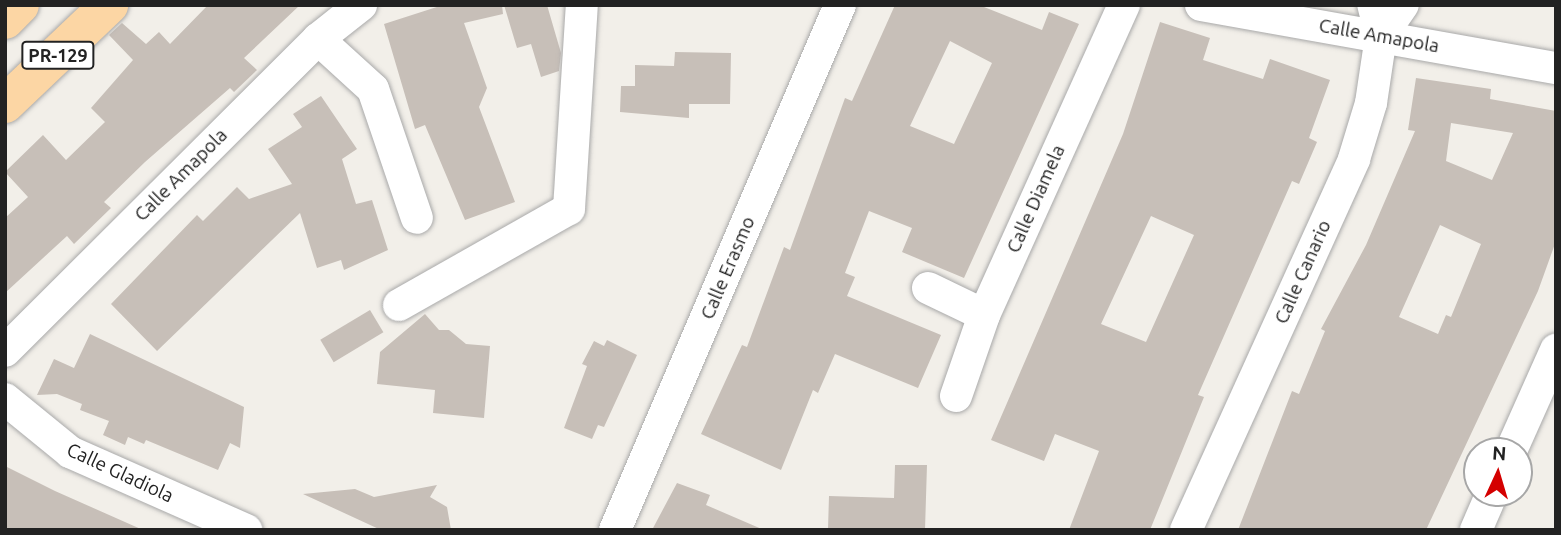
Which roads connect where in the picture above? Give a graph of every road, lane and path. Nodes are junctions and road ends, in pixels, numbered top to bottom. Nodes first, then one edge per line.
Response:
1 (20, 5) edge
2 (109, 5) edge
3 (361, 5) edge
4 (582, 5) edge
5 (840, 5) edge
6 (1124, 5) edge
7 (1201, 5) edge
8 (1373, 5) edge
9 (1403, 5) edge
10 (5, 20) edge
11 (1381, 36) junction
12 (318, 39) junction
13 (1556, 68) edge
14 (5, 104) edge
15 (417, 218) dead end
16 (928, 288) dead end
17 (399, 305) dead end
18 (984, 315) junction
19 (1556, 350) edge
20 (5, 351) edge
21 (956, 396) dead end
22 (5, 399) edge
23 (1517, 437) edge
24 (1486, 507) edge
25 (246, 530) edge
26 (615, 530) edge
27 (1186, 530) edge
28 (1476, 530) edge

1 - 10 main road, PR-129
2 - 14 main road, PR-129
3 - 12 street, Calle Amapola
4 - 17 street
5 - 26 street, Calle Erasmo
6 - 18 street, Calle Diamela
7 - 11 street, Calle Amapola
8 - 11 street, Calle Canario
9 - 11 street
11 - 13 street, Calle Amapola
11 - 27 street, Calle Canario
12 - 15 street
12 - 20 street, Calle Amapola
16 - 18 street
18 - 21 street, Calle Diamela
19 - 23 street
22 - 25 street, Calle Gladiola
24 - 28 street

